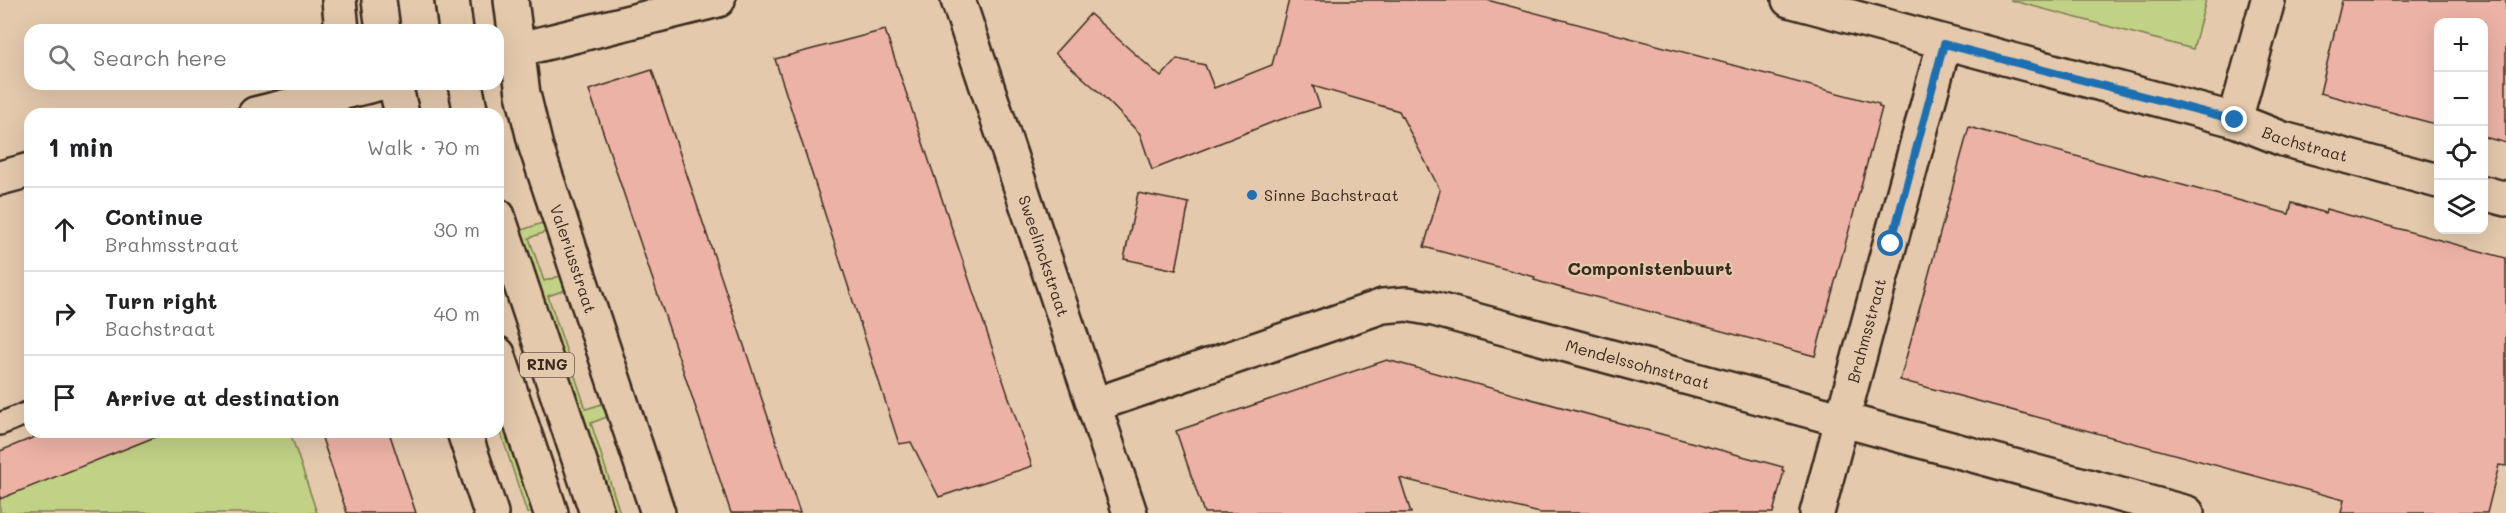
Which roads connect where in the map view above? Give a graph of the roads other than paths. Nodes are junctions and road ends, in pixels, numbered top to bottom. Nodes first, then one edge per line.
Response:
1 (339, 0) edge
2 (379, 0) edge
3 (452, 0) edge
4 (511, 0) edge
5 (958, 0) edge
6 (1789, 0) edge
7 (2268, 0) edge
8 (702, 2) edge
9 (341, 24) edge
10 (382, 24) edge
11 (455, 24) edge
12 (1944, 44) junction
13 (517, 50) junction
14 (396, 90) edge
15 (466, 90) edge
16 (360, 93) edge
17 (285, 108) edge
18 (401, 108) edge
19 (470, 108) edge
20 (2235, 120) junction
21 (24, 172) edge
22 (0, 178) edge
23 (2435, 180) edge
24 (2488, 194) edge
25 (2506, 199) edge
26 (504, 234) edge
27 (504, 372) edge
28 (1094, 405) junction
29 (24, 414) edge
30 (1843, 420) junction
31 (0, 424) edge
32 (466, 438) edge
33 (491, 513) edge
34 (551, 513) edge
35 (597, 513) edge
36 (658, 513) edge
37 (1130, 513) edge
38 (1817, 513) edge
39 (2187, 513) edge

1 - 9 street
2 - 10 street
3 - 11 street
4 - 13 street, Valeriusstraat
5 - 28 street, Sweelinckstraat
6 - 12 street, Bachstraat
7 - 20 street
8 - 13 street
12 - 20 street, Bachstraat
12 - 30 street, Brahmsstraat
13 - 36 street, Valeriusstraat
14 - 18 street
15 - 19 street
16 - 17 street
20 - 23 street, Bachstraat
21 - 22 street
24 - 25 street
26 - 35 street, RING
27 - 34 street, RING
28 - 30 street, Mendelssohnstraat
28 - 37 street, Sweelinckstraat
29 - 31 lane
30 - 38 street, Brahmsstraat
30 - 39 street, Mendelssohnstraat
32 - 33 street

